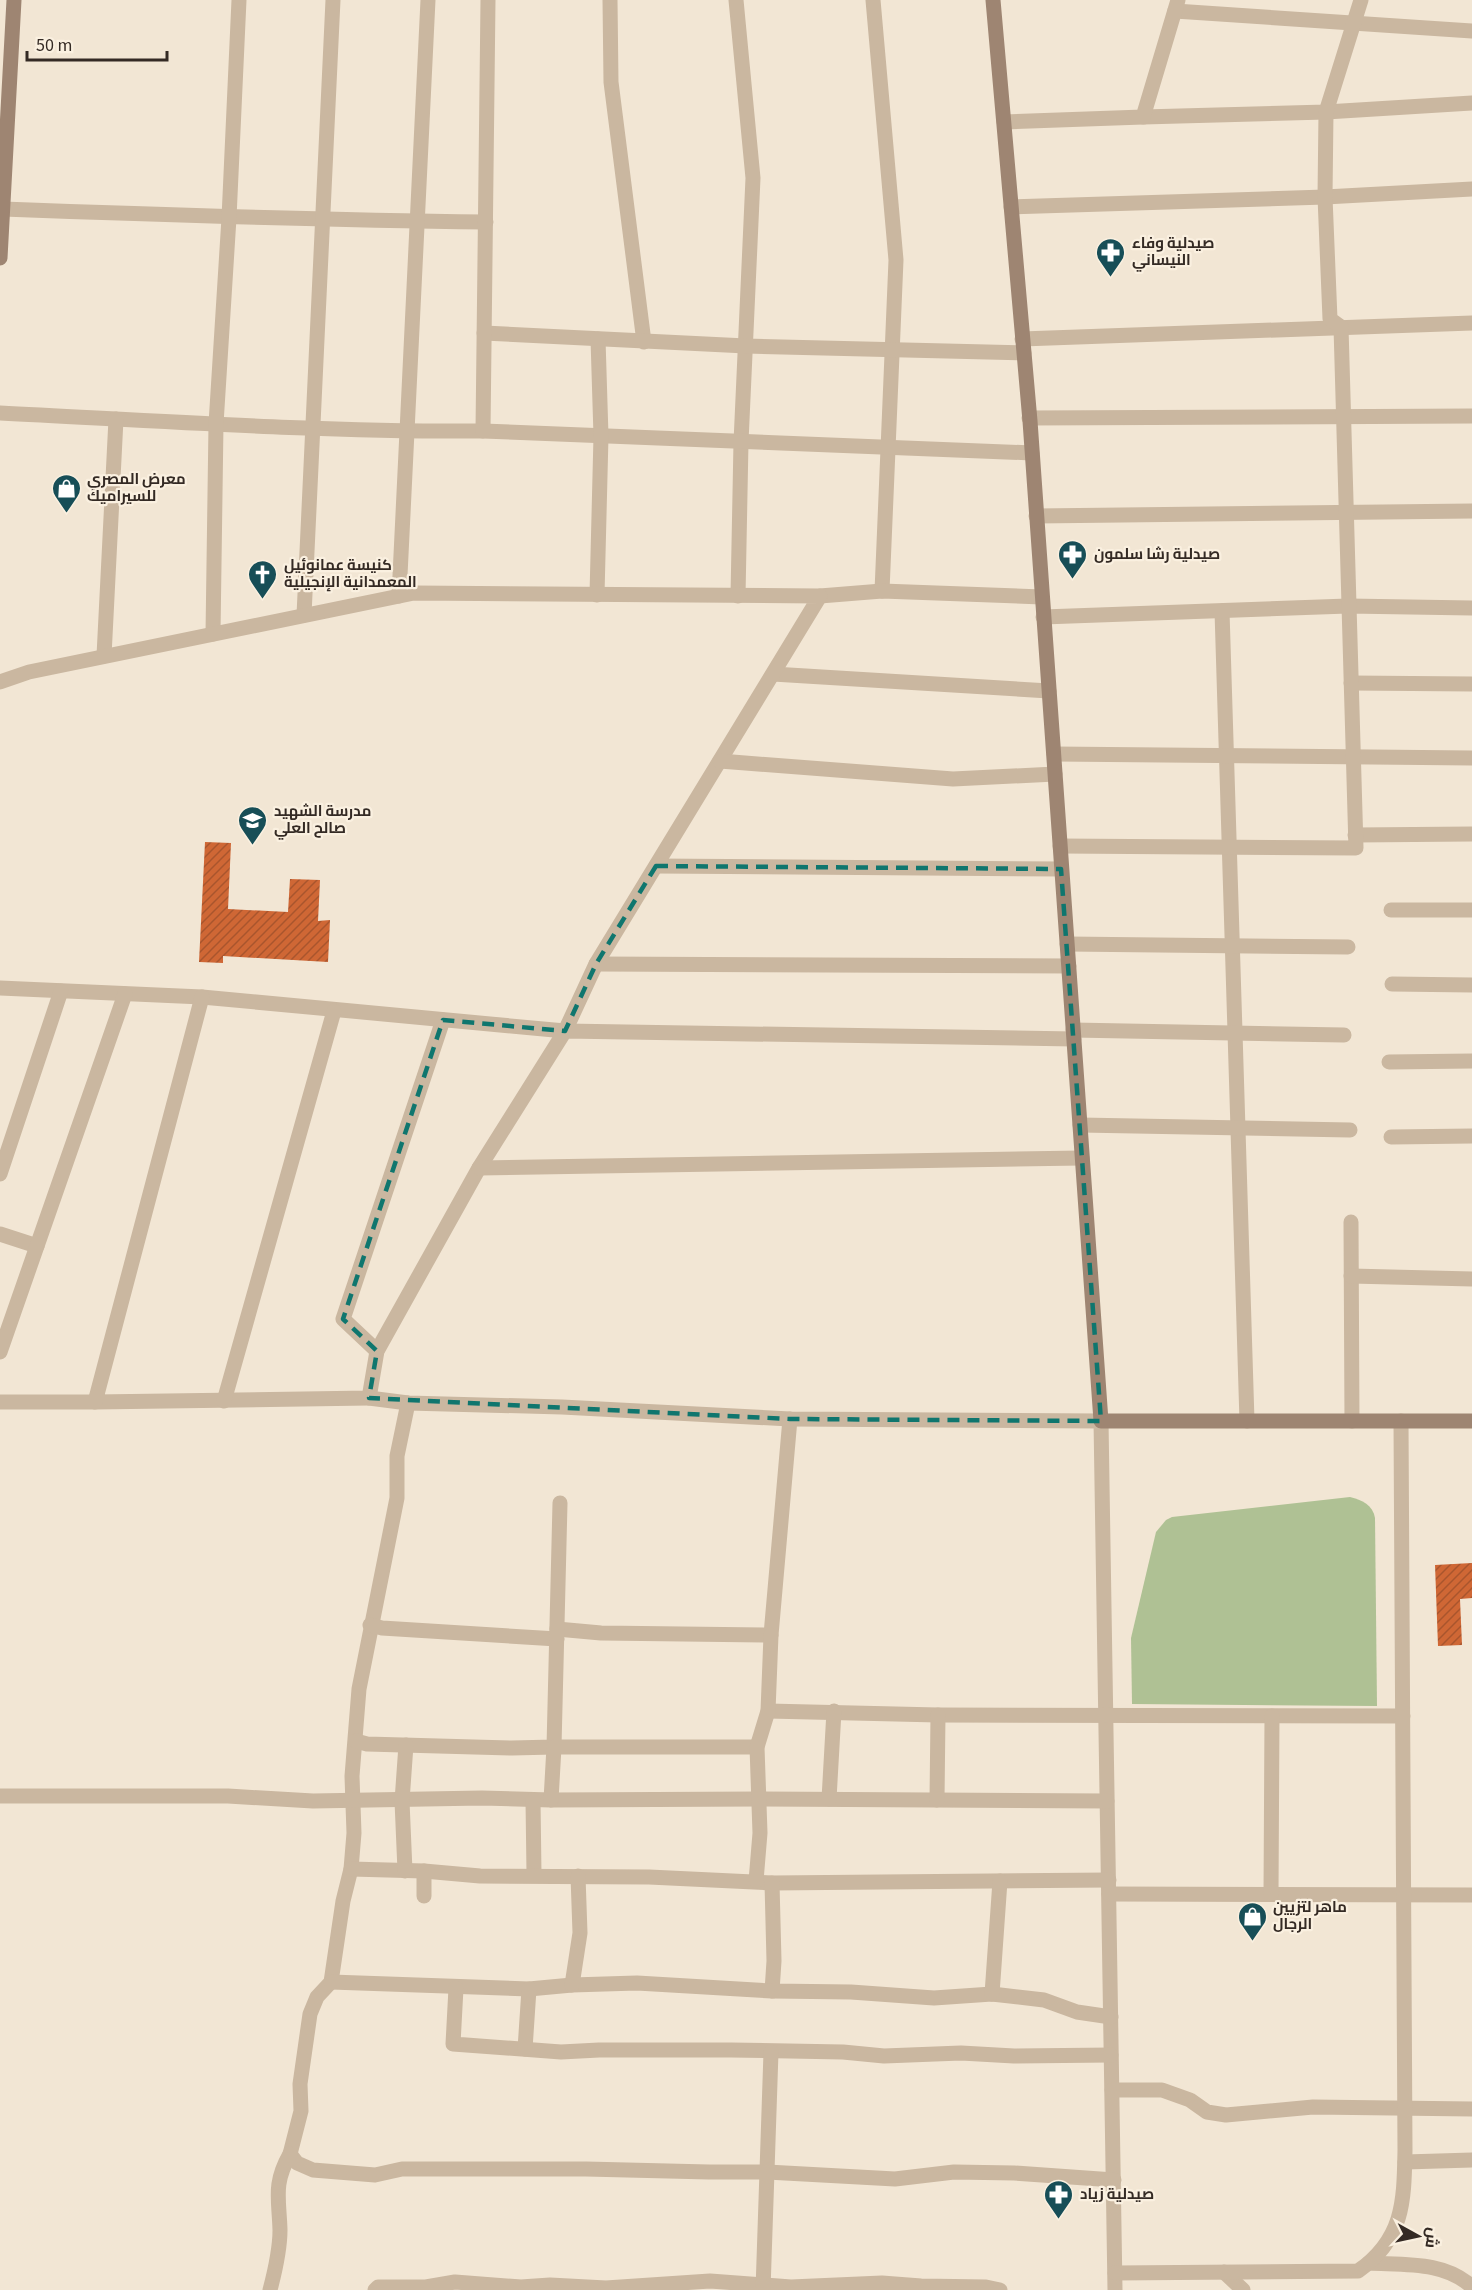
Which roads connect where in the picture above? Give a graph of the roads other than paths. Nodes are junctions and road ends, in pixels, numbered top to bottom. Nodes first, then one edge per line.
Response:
1 (14, 0) edge
2 (238, 0) edge
3 (333, 0) edge
4 (428, 0) edge
5 (488, 0) edge
6 (610, 0) edge
7 (736, 0) edge
8 (873, 0) edge
9 (993, 0) edge
10 (1360, 0) edge
11 (1177, 5) edge
12 (1353, 23) junction
13 (1472, 31) edge
14 (1472, 103) edge
15 (1326, 112) junction
16 (1143, 117) junction
17 (1004, 122) junction
18 (1472, 189) edge
19 (1325, 197) junction
20 (1011, 207) junction
21 (3, 209) junction
22 (229, 218) junction
23 (324, 218) junction
24 (418, 221) junction
25 (486, 222) junction
26 (0, 258) edge
27 (1472, 322) edge
28 (1341, 327) junction
29 (484, 333) junction
30 (598, 339) junction
31 (644, 342) junction
32 (746, 346) junction
33 (1023, 346) junction
34 (892, 350) junction
35 (0, 413) edge
36 (1343, 416) junction
37 (1472, 416) edge
38 (1029, 418) junction
39 (116, 419) junction
40 (216, 424) junction
41 (313, 428) junction
42 (483, 431) junction
43 (407, 432) junction
44 (601, 436) junction
45 (741, 442) junction
46 (888, 447) junction
47 (1032, 453) junction
48 (1472, 511) edge
49 (1346, 512) junction
50 (1036, 516) junction
51 (882, 591) junction
52 (597, 594) junction
53 (399, 596) junction
54 (738, 596) junction
55 (820, 597) junction
56 (1042, 597) junction
57 (1348, 606) junction
58 (1472, 608) edge
59 (1222, 611) junction
60 (304, 615) junction
61 (1044, 617) junction
62 (213, 634) junction
63 (104, 656) junction
64 (773, 674) junction
65 (0, 682) edge
66 (1351, 683) junction
67 (1472, 684) edge
68 (1049, 691) junction
69 (1054, 754) junction
70 (1227, 756) junction
71 (1353, 757) junction
72 (1472, 758) edge
73 (720, 761) junction
74 (1055, 774) junction
75 (1472, 834) edge
76 (1355, 835) junction
77 (1060, 846) junction
78 (1230, 848) junction
79 (656, 866) junction
80 (1061, 869) junction
81 (1391, 910) dead end
82 (1472, 910) edge
83 (1067, 944) junction
84 (1233, 946) junction
85 (1348, 947) dead end
86 (596, 964) junction
87 (1069, 966) junction
88 (1392, 984) dead end
89 (1472, 985) edge
90 (0, 988) edge
91 (61, 991) junction
92 (125, 994) junction
93 (202, 997) junction
94 (334, 1011) junction
95 (443, 1020) junction
96 (565, 1030) junction
97 (1235, 1033) junction
98 (1074, 1035) junction
99 (1344, 1035) dead end
100 (1472, 1061) edge
101 (1389, 1062) dead end
102 (1080, 1125) junction
103 (1238, 1128) junction
104 (1350, 1130) dead end
105 (1472, 1136) edge
106 (1391, 1137) dead end
107 (1082, 1158) junction
108 (479, 1168) junction
109 (0, 1174) edge
110 (1351, 1222) dead end
111 (0, 1234) edge
112 (37, 1246) junction
113 (1351, 1276) junction
114 (1472, 1279) edge
115 (377, 1351) junction
116 (0, 1352) edge
117 (369, 1398) junction
118 (224, 1401) junction
119 (0, 1402) edge
120 (95, 1402) junction
121 (408, 1403) junction
122 (790, 1419) junction
123 (1101, 1421) junction
124 (1247, 1421) junction
125 (1352, 1421) junction
126 (1401, 1421) junction
127 (1472, 1421) edge
128 (560, 1503) dead end
129 (370, 1625) junction
130 (557, 1634) junction
131 (771, 1635) junction
132 (768, 1711) junction
133 (834, 1711) junction
134 (938, 1714) junction
135 (1106, 1716) junction
136 (1272, 1716) junction
137 (1402, 1716) junction
138 (356, 1741) junction
139 (406, 1745) junction
140 (554, 1747) junction
141 (757, 1747) junction
142 (0, 1796) edge
143 (353, 1799) junction
144 (760, 1799) junction
145 (829, 1799) junction
146 (533, 1800) junction
147 (550, 1800) junction
148 (938, 1800) junction
149 (402, 1801) junction
150 (1107, 1801) junction
151 (351, 1869) junction
152 (405, 1871) junction
153 (424, 1871) junction
154 (534, 1874) junction
155 (578, 1876) junction
156 (756, 1881) junction
157 (1000, 1881) junction
158 (772, 1883) junction
159 (1109, 1887) junction
160 (1271, 1894) junction
161 (1404, 1894) junction
162 (1472, 1895) edge
163 (424, 1896) dead end
164 (331, 1982) junction
165 (572, 1985) junction
166 (456, 1988) junction
167 (529, 1989) junction
168 (772, 1991) junction
169 (992, 1994) junction
170 (1111, 2017) junction
171 (525, 2049) junction
172 (771, 2052) junction
173 (1111, 2055) junction
174 (1112, 2090) junction
175 (1405, 2109) junction
176 (1472, 2109) edge
177 (290, 2154) junction
178 (1472, 2160) edge
179 (1405, 2162) junction
180 (767, 2172) junction
181 (1113, 2180) junction
182 (1369, 2263) junction
183 (1224, 2272) junction
184 (1115, 2273) junction
185 (763, 2287) edge
186 (1472, 2287) edge
187 (270, 2290) edge
188 (375, 2290) edge
189 (1000, 2290) edge
190 (1115, 2290) edge
191 (1243, 2290) edge

1 - 21 street
2 - 22 street
3 - 23 street
4 - 24 street
5 - 25 street
6 - 31 street
7 - 32 street
8 - 34 street
9 - 17 street
10 - 12 street
11 - 12 street
11 - 16 street
12 - 13 street
12 - 15 street
14 - 15 street
15 - 16 street
15 - 19 street
16 - 17 street
17 - 20 street
18 - 19 street
19 - 20 street
19 - 28 street
20 - 33 street
21 - 22 street
21 - 26 street
22 - 23 street
22 - 40 street
23 - 24 street
23 - 41 street
24 - 25 street
24 - 43 street
25 - 29 street
27 - 28 street
28 - 33 street
28 - 36 street
29 - 30 street
29 - 42 street
30 - 31 street
30 - 44 street
31 - 32 street
32 - 34 street
32 - 45 street
33 - 34 street
33 - 38 street
34 - 46 street
35 - 39 street
36 - 37 street
36 - 38 street
36 - 49 street
38 - 47 street
39 - 40 street
39 - 63 street
40 - 41 street
40 - 62 street
41 - 43 street
41 - 60 street
42 - 43 street
42 - 44 street
43 - 53 street
44 - 45 street
44 - 52 street
45 - 46 street
45 - 54 street
46 - 47 street
46 - 51 street
47 - 50 street
48 - 49 street
49 - 50 street
49 - 57 street
50 - 56 street
51 - 55 street
51 - 56 street
52 - 53 street
52 - 54 street
53 - 60 street
54 - 55 street
55 - 64 street
56 - 61 street
57 - 58 street
57 - 59 street
57 - 66 street
59 - 61 street
59 - 70 street
60 - 62 street
61 - 68 street
62 - 63 street
63 - 65 street
64 - 68 street
64 - 73 street
66 - 67 street
66 - 71 street
68 - 69 street
69 - 70 street
69 - 74 street
70 - 71 street
70 - 78 street
71 - 72 street
71 - 76 street
73 - 74 street
73 - 79 street
74 - 77 street
75 - 76 street
76 - 78 street
77 - 78 street
77 - 80 street
78 - 84 street
79 - 80 street
79 - 86 street
80 - 83 street
81 - 82 street
83 - 84 street
83 - 87 street
84 - 85 street
84 - 97 street
86 - 87 street
86 - 96 street
87 - 98 street
88 - 89 street
90 - 91 street
91 - 92 street
91 - 109 street
92 - 93 street
92 - 112 street
93 - 94 street
93 - 120 street
94 - 95 street
94 - 118 street
95 - 96 street
95 - 115 street
96 - 98 street
96 - 108 street
97 - 98 street
97 - 99 street
97 - 103 street
98 - 102 street
100 - 101 street
102 - 103 street
102 - 107 street
103 - 104 street
103 - 124 street
105 - 106 street
107 - 108 street
107 - 123 street
108 - 115 street
110 - 113 street
111 - 112 street
112 - 116 street
113 - 114 street
113 - 125 street
115 - 117 street
117 - 118 street
117 - 121 street
118 - 120 street
119 - 120 street
121 - 122 street
121 - 129 street
122 - 123 street
122 - 131 street
123 - 124 street
123 - 135 street
124 - 125 street
125 - 126 street
126 - 127 street
126 - 137 street
128 - 130 street
129 - 130 street
129 - 138 street
130 - 131 street
130 - 140 street
131 - 132 street
132 - 133 street
132 - 141 street
133 - 134 street
133 - 145 street
134 - 135 street
134 - 148 street
135 - 136 street
135 - 150 street
136 - 137 street
136 - 160 street
137 - 161 street
138 - 139 street
138 - 143 street
139 - 140 street
139 - 149 street
140 - 141 street
140 - 147 street
141 - 144 street
142 - 143 street
143 - 149 street
143 - 151 street
144 - 145 street
144 - 147 street
144 - 156 street
145 - 148 street
146 - 147 street
146 - 149 street
146 - 154 street
148 - 150 street
149 - 152 street
150 - 159 street
151 - 152 street
151 - 164 street
152 - 153 street
153 - 154 street
153 - 163 street
154 - 155 street
155 - 156 street
155 - 165 street
156 - 158 street
157 - 158 street
157 - 159 street
157 - 169 street
158 - 168 street
159 - 160 street
159 - 170 street
160 - 161 street
161 - 162 street
161 - 175 street
164 - 166 street
164 - 177 street
165 - 167 street
165 - 168 street
166 - 167 street
166 - 171 street
167 - 171 street
168 - 169 street
169 - 170 street
170 - 173 street
171 - 172 street
172 - 173 street
172 - 180 street
173 - 174 street
174 - 175 street
174 - 181 street
175 - 176 street
175 - 179 street
177 - 180 street
177 - 187 street
178 - 179 street
179 - 182 street
180 - 181 street
180 - 185 street
181 - 184 street
182 - 183 street
182 - 186 street
183 - 184 street
183 - 191 street
184 - 190 street
185 - 188 street
185 - 189 street

